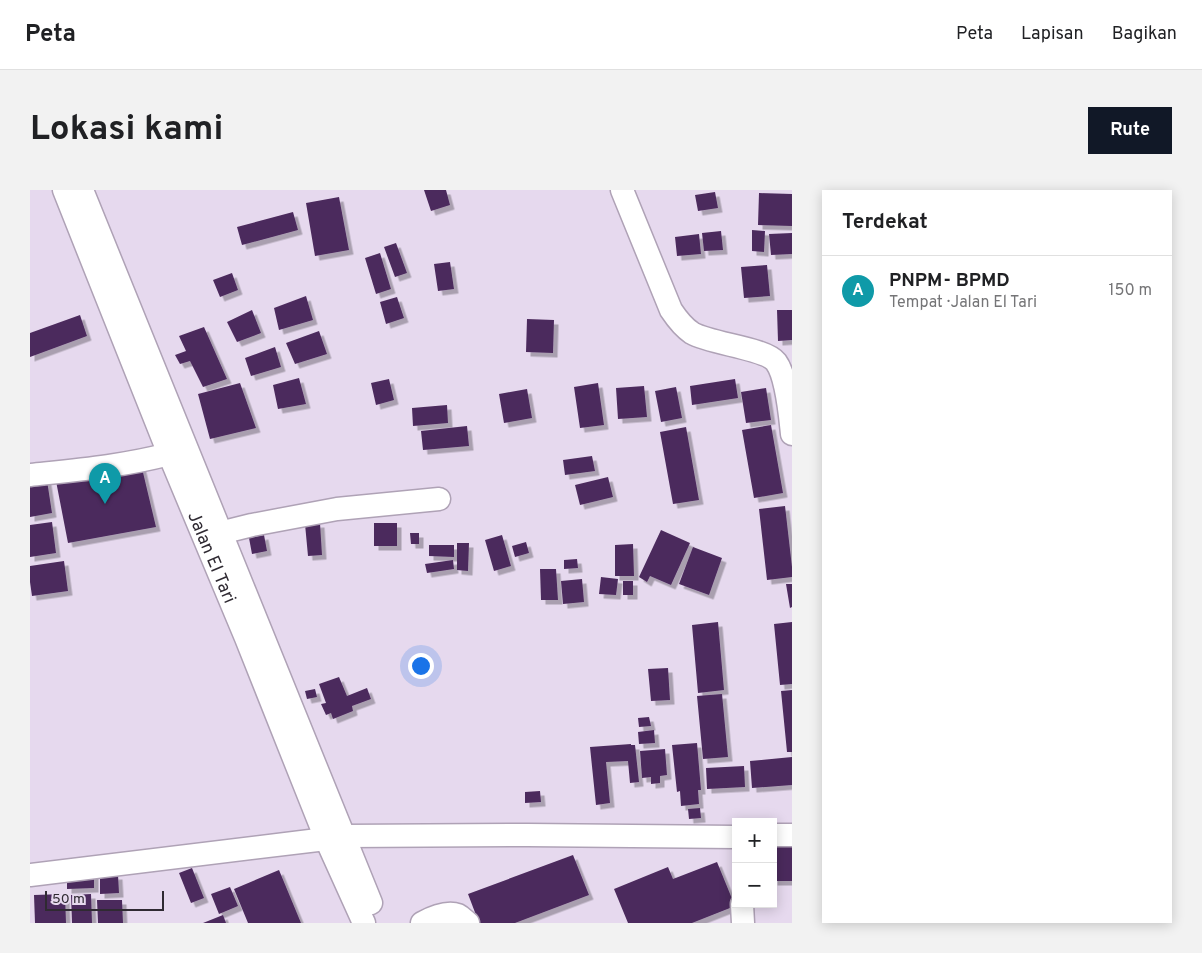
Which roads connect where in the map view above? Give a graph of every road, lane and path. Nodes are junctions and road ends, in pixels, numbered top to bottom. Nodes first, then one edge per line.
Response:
1 (64, 190) edge
2 (82, 190) edge
3 (622, 190) edge
4 (792, 434) edge
5 (169, 454) junction
6 (30, 475) edge
7 (439, 499) dead end
8 (220, 533) junction
9 (777, 835) edge
10 (792, 835) edge
11 (335, 837) junction
12 (732, 837) edge
13 (30, 875) edge
14 (742, 908) edge
15 (364, 923) edge
16 (379, 923) edge
17 (422, 923) edge
18 (468, 923) edge
19 (743, 923) edge

1 - 5 street, Jalan El Tari
2 - 8 street, Jalan El Tari
3 - 4 street
5 - 6 street
5 - 11 street, Jalan El Tari
7 - 8 street
8 - 11 street, Jalan El Tari
9 - 10 street
11 - 12 street
11 - 13 street
11 - 15 street, Jalan El Tari
11 - 16 street, Jalan El Tari
14 - 19 street
17 - 18 street

